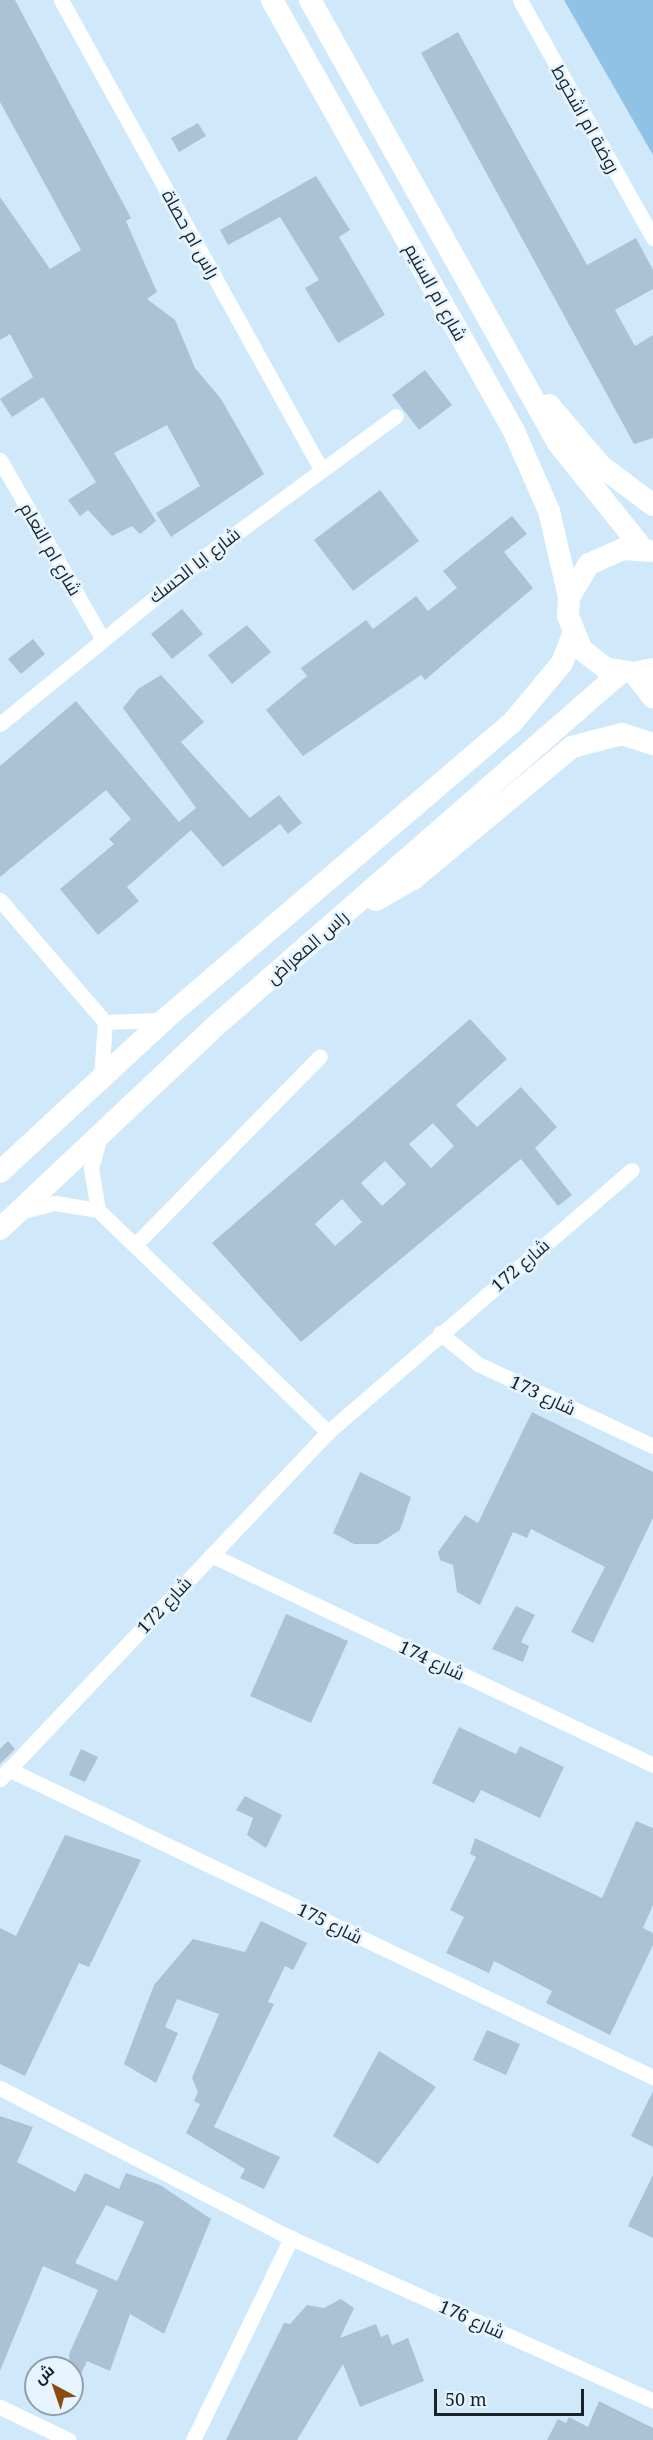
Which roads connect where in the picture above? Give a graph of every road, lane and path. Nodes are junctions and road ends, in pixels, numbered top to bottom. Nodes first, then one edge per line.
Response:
1 (60, 0) edge
2 (272, 0) edge
3 (310, 0) edge
4 (520, 0) edge
5 (653, 238) edge
6 (493, 334) junction
7 (396, 416) dead end
8 (0, 460) edge
9 (321, 469) junction
10 (653, 505) edge
11 (648, 551) edge
12 (569, 597) junction
13 (573, 635) junction
14 (102, 638) junction
15 (636, 672) edge
16 (653, 697) edge
17 (0, 724) edge
18 (653, 744) edge
19 (0, 900) edge
20 (333, 924) junction
21 (165, 1019) junction
22 (105, 1022) junction
23 (320, 1056) dead end
24 (101, 1076) junction
25 (104, 1128) junction
26 (632, 1170) dead end
27 (0, 1173) edge
28 (98, 1210) junction
29 (7, 1222) edge
30 (135, 1245) junction
31 (440, 1334) junction
32 (328, 1432) junction
33 (653, 1446) edge
34 (211, 1555) junction
35 (653, 1765) edge
36 (4, 1774) edge
37 (653, 2077) edge
38 (0, 2088) edge
39 (291, 2238) junction
40 (653, 2401) edge
41 (0, 2408) edge
42 (69, 2440) edge
43 (193, 2440) edge

1 - 9 street, راس ام حصاة
2 - 12 main road, شارع ام السنيم
3 - 6 main road, شارع ام السنيم
4 - 5 street, روضة ام اشخوط
6 - 10 main road
6 - 11 main road, شارع ام السنيم
7 - 9 street, شارع ابا الحسك
8 - 14 street, شارع ام النعام
9 - 14 street, شارع ابا الحسك
11 - 12 main road
12 - 13 main road, شارع ام السنيم
13 - 15 main road
13 - 21 main road, راس المعراض
14 - 17 street, شارع ابا الحسك
15 - 16 main road
15 - 20 main road, راس المعراض
18 - 20 main road
19 - 22 street
20 - 25 main road, راس المعراض
21 - 22 street
21 - 24 main road, راس المعراض
22 - 24 street
23 - 30 street
24 - 27 main road, راس المعراض
25 - 28 street
25 - 29 main road, راس المعراض
26 - 31 street, شارع 172
28 - 29 street
28 - 30 street
30 - 32 street
31 - 32 street, شارع 172
31 - 33 street, شارع 173
32 - 34 street, شارع 172
34 - 35 street, شارع 174
34 - 36 street, شارع 172
36 - 37 street, شارع 175
38 - 39 street, شارع 176
39 - 40 street, شارع 176
39 - 43 street
41 - 42 street

